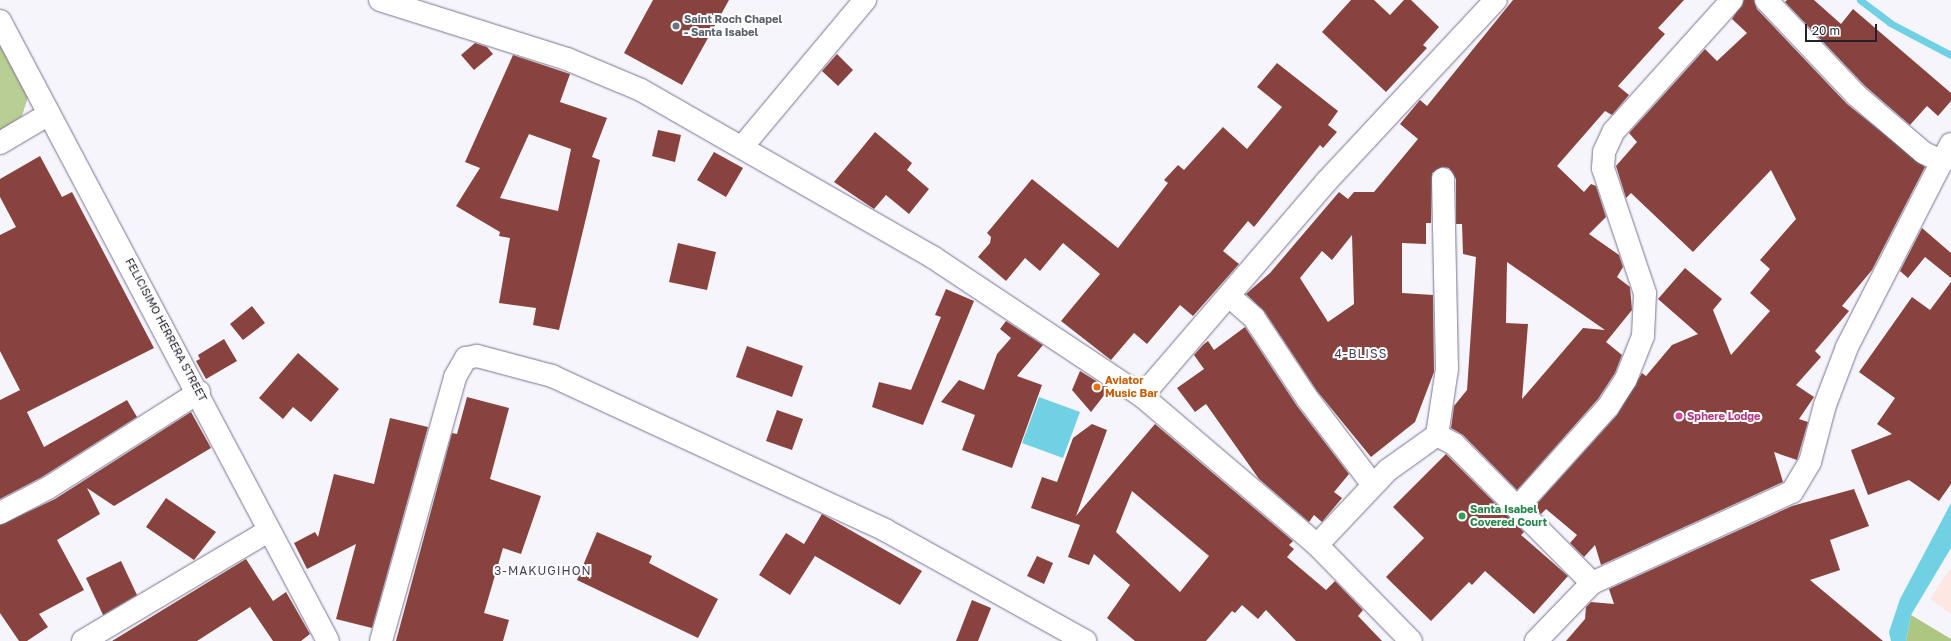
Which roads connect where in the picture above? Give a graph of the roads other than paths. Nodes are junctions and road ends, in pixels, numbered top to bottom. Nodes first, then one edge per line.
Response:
1 (380, 0) edge
2 (865, 0) edge
3 (1496, 0) edge
4 (1732, 0) edge
5 (1766, 0) edge
6 (0, 21) edge
7 (50, 114) junction
8 (0, 143) edge
9 (742, 147) junction
10 (1947, 153) edge
11 (1443, 179) dead end
12 (1229, 296) junction
13 (199, 392) junction
14 (1142, 396) junction
15 (1437, 436) junction
16 (1373, 485) junction
17 (1517, 508) junction
18 (0, 513) edge
19 (268, 531) junction
20 (1317, 545) junction
21 (1592, 583) junction
22 (83, 641) edge
23 (328, 641) edge
24 (381, 641) edge
25 (1084, 641) edge
26 (1411, 641) edge
27 (1536, 641) edge

1 - 9 street
2 - 9 street
3 - 12 street
4 - 17 street
5 - 10 street
6 - 7 street, FELICISIMO HERRERA STREET
7 - 8 street
7 - 13 street, FELICISIMO HERRERA STREET
9 - 14 street
10 - 21 street
11 - 15 street
12 - 14 street
12 - 16 street
13 - 18 street
13 - 19 street, FELICISIMO HERRERA STREET
14 - 20 street
15 - 16 street
15 - 17 street
16 - 20 street
17 - 21 street
19 - 22 street
19 - 23 street, FELICISIMO HERRERA STREET
20 - 26 street
21 - 27 street
24 - 25 street

